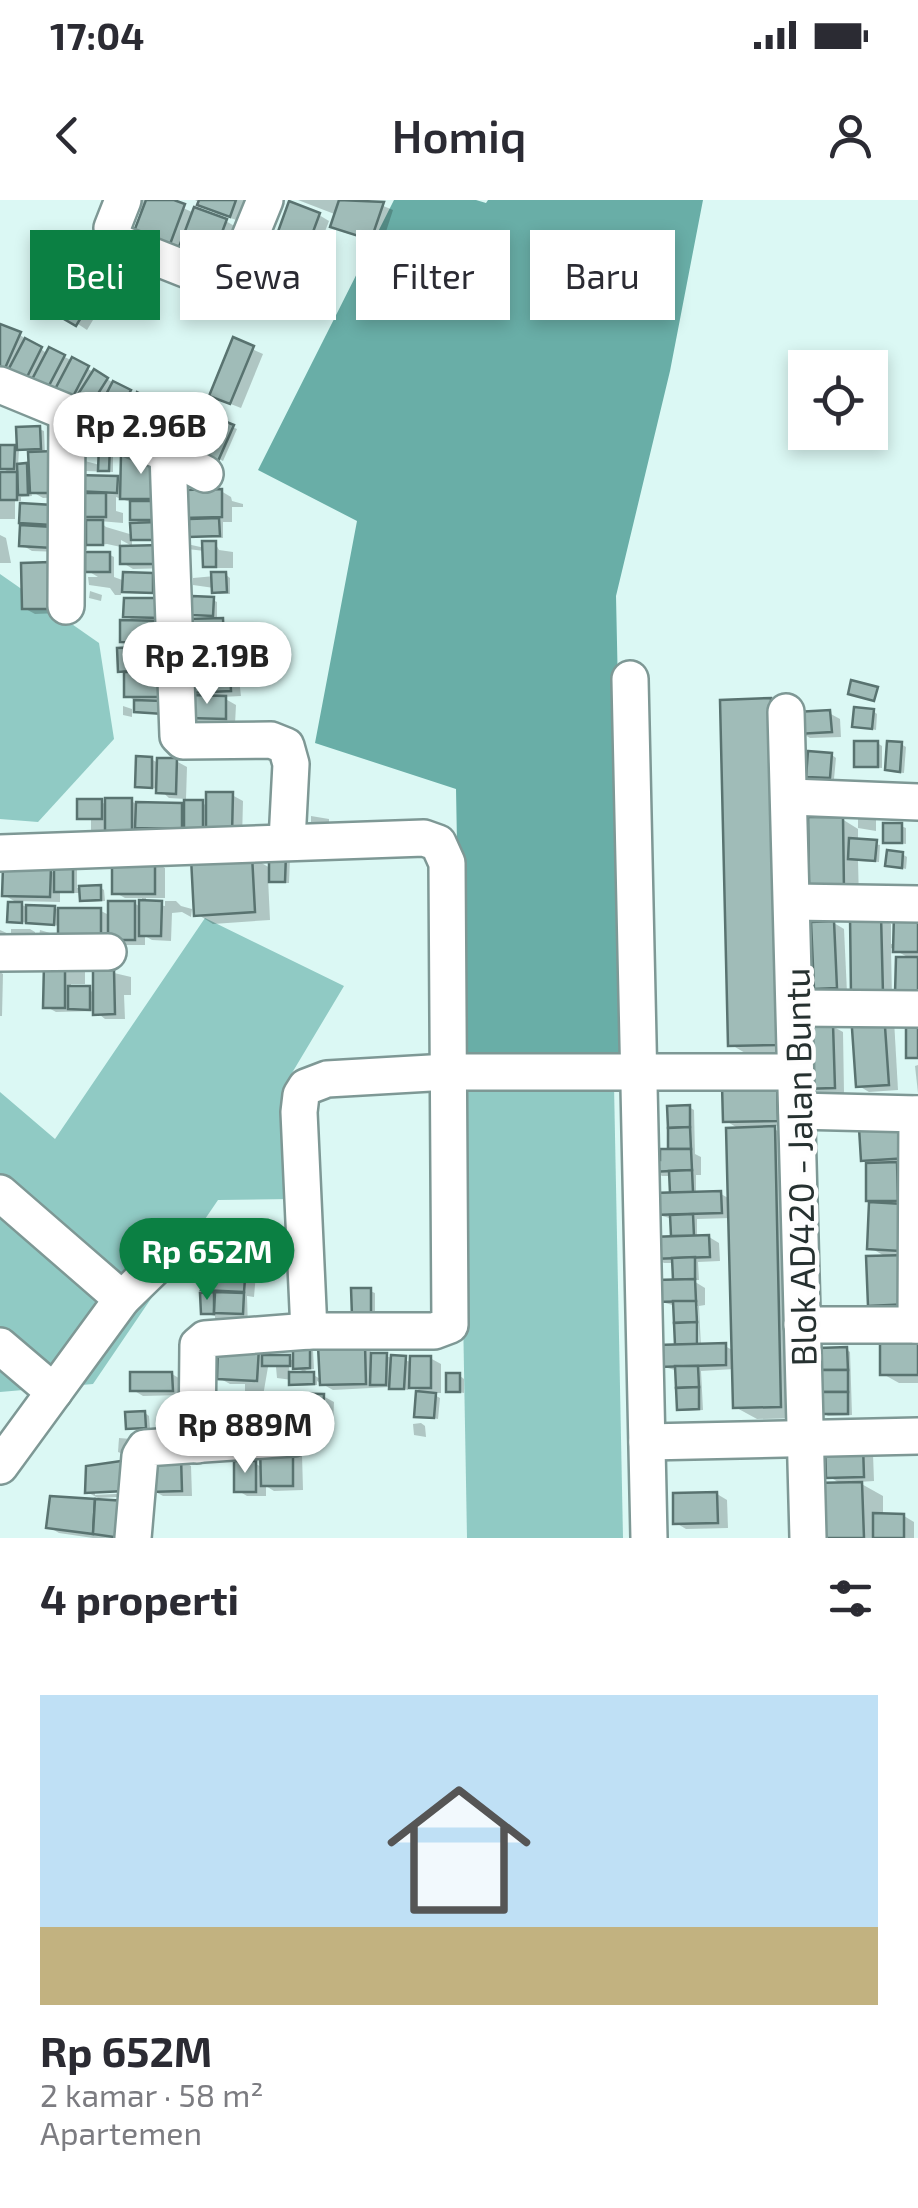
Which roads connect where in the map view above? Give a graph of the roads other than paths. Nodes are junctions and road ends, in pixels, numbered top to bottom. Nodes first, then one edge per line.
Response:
1 (123, 200) edge
2 (265, 200) edge
3 (0, 384) edge
4 (67, 414) junction
5 (168, 454) junction
6 (205, 474) dead end
7 (66, 606) dead end
8 (630, 678) dead end
9 (786, 712) dead end
10 (790, 797) junction
11 (918, 802) edge
12 (287, 842) junction
13 (0, 853) edge
14 (793, 902) junction
15 (918, 904) edge
16 (108, 952) dead end
17 (0, 953) edge
18 (795, 1008) junction
19 (918, 1009) edge
20 (448, 1072) junction
21 (638, 1072) junction
22 (795, 1072) junction
23 (797, 1111) junction
24 (918, 1114) edge
25 (0, 1193) edge
26 (917, 1216) edge
27 (159, 1264) dead end
28 (122, 1299) junction
29 (802, 1325) junction
30 (917, 1326) edge
31 (309, 1331) junction
32 (0, 1346) edge
33 (54, 1392) junction
34 (918, 1436) edge
35 (292, 1438) dead end
36 (806, 1439) junction
37 (647, 1442) junction
38 (197, 1446) junction
39 (0, 1466) edge
40 (132, 1538) edge
41 (650, 1538) edge
42 (808, 1538) edge

1 - 2 street
3 - 4 street
4 - 5 street
4 - 7 street
5 - 6 street
5 - 12 street
8 - 21 street
9 - 10 street, Blok AD420 - Jalan Buntu
10 - 11 street
10 - 14 street, Blok AD420 - Jalan Buntu
12 - 13 street
12 - 20 street
14 - 15 street
14 - 18 street, Blok AD420 - Jalan Buntu
16 - 17 street
18 - 19 street
18 - 22 street, Blok AD420 - Jalan Buntu
20 - 21 street
20 - 31 street
20 - 31 street
21 - 22 street
21 - 37 street
22 - 23 street, Blok AD420 - Jalan Buntu
23 - 24 street
23 - 29 street, Blok AD420 - Jalan Buntu
24 - 26 street
25 - 28 street
26 - 30 street
27 - 28 street
28 - 33 street
29 - 30 street
29 - 36 street, Blok AD420 - Jalan Buntu
31 - 38 street
32 - 33 street
33 - 39 street
34 - 36 street
35 - 38 street
36 - 37 street
36 - 42 street, Blok AD420 - Jalan Buntu
37 - 41 street
38 - 40 street

